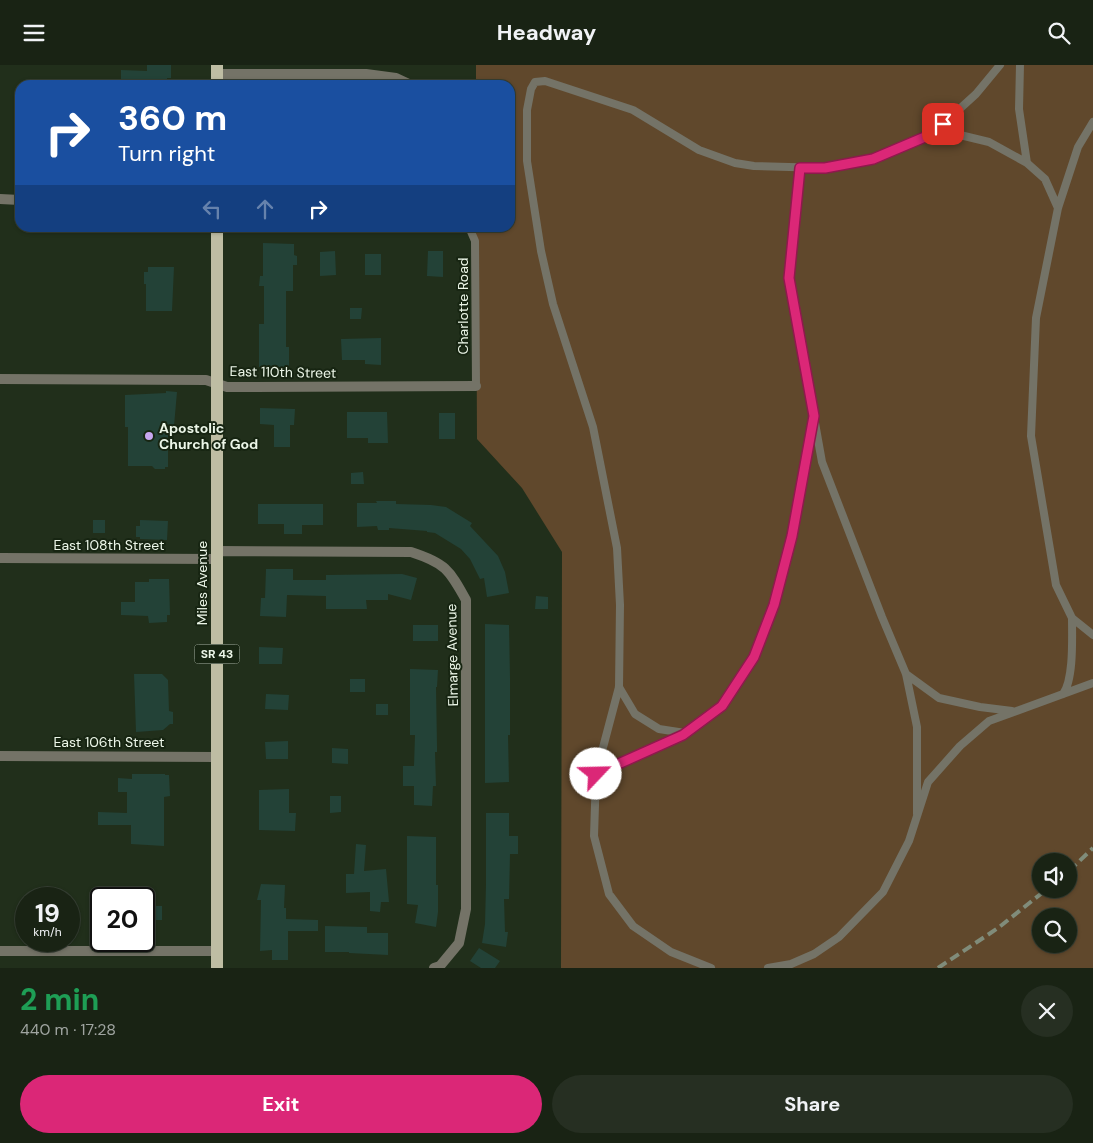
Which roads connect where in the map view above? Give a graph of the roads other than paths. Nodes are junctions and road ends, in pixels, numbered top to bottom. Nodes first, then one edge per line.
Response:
1 (1000, 65) edge
2 (1020, 65) edge
3 (217, 75) edge
4 (400, 80) edge
5 (1093, 122) edge
6 (932, 134) junction
7 (1027, 163) junction
8 (800, 168) junction
9 (0, 199) edge
10 (15, 199) edge
11 (1058, 208) junction
12 (218, 232) edge
13 (471, 232) edge
14 (0, 379) edge
15 (218, 384) junction
16 (476, 386) joint
17 (814, 416) junction
18 (218, 555) junction
19 (0, 558) edge
20 (1072, 618) junction
21 (1093, 635) edge
22 (906, 673) junction
23 (1093, 683) edge
24 (619, 687) junction
25 (1064, 694) junction
26 (1015, 711) junction
27 (685, 733) junction
28 (0, 755) edge
29 (218, 757) junction
30 (596, 774) junction
31 (918, 814) junction
32 (0, 951) edge
33 (218, 951) junction
34 (218, 968) edge
35 (434, 968) edge
36 (711, 968) edge
37 (768, 968) edge

1 - 6 lane
2 - 7 lane
3 - 4 street
5 - 11 lane
6 - 7 lane
6 - 8 lane
7 - 11 lane
8 - 17 lane
8 - 24 lane
9 - 10 street
11 - 20 lane
12 - 15 main road, Miles Avenue / SR 43
13 - 16 lane, Charlotte Road
14 - 15 street, East 110th Street
15 - 16 street, East 110th Street
15 - 18 main road, Miles Avenue / SR 43
17 - 22 lane
17 - 27 lane
18 - 19 street, East 108th Street
18 - 29 main road, Miles Avenue / SR 43
18 - 35 street, Elmarge Avenue
20 - 21 lane
20 - 25 lane
22 - 26 lane
22 - 31 lane
23 - 25 lane
24 - 27 lane
24 - 30 lane
25 - 26 lane
26 - 31 lane
27 - 30 lane
28 - 29 street, East 106th Street
29 - 33 main road, Miles Avenue / SR 43
30 - 36 lane
31 - 37 lane
32 - 33 street
33 - 34 main road, Miles Avenue / SR 43

